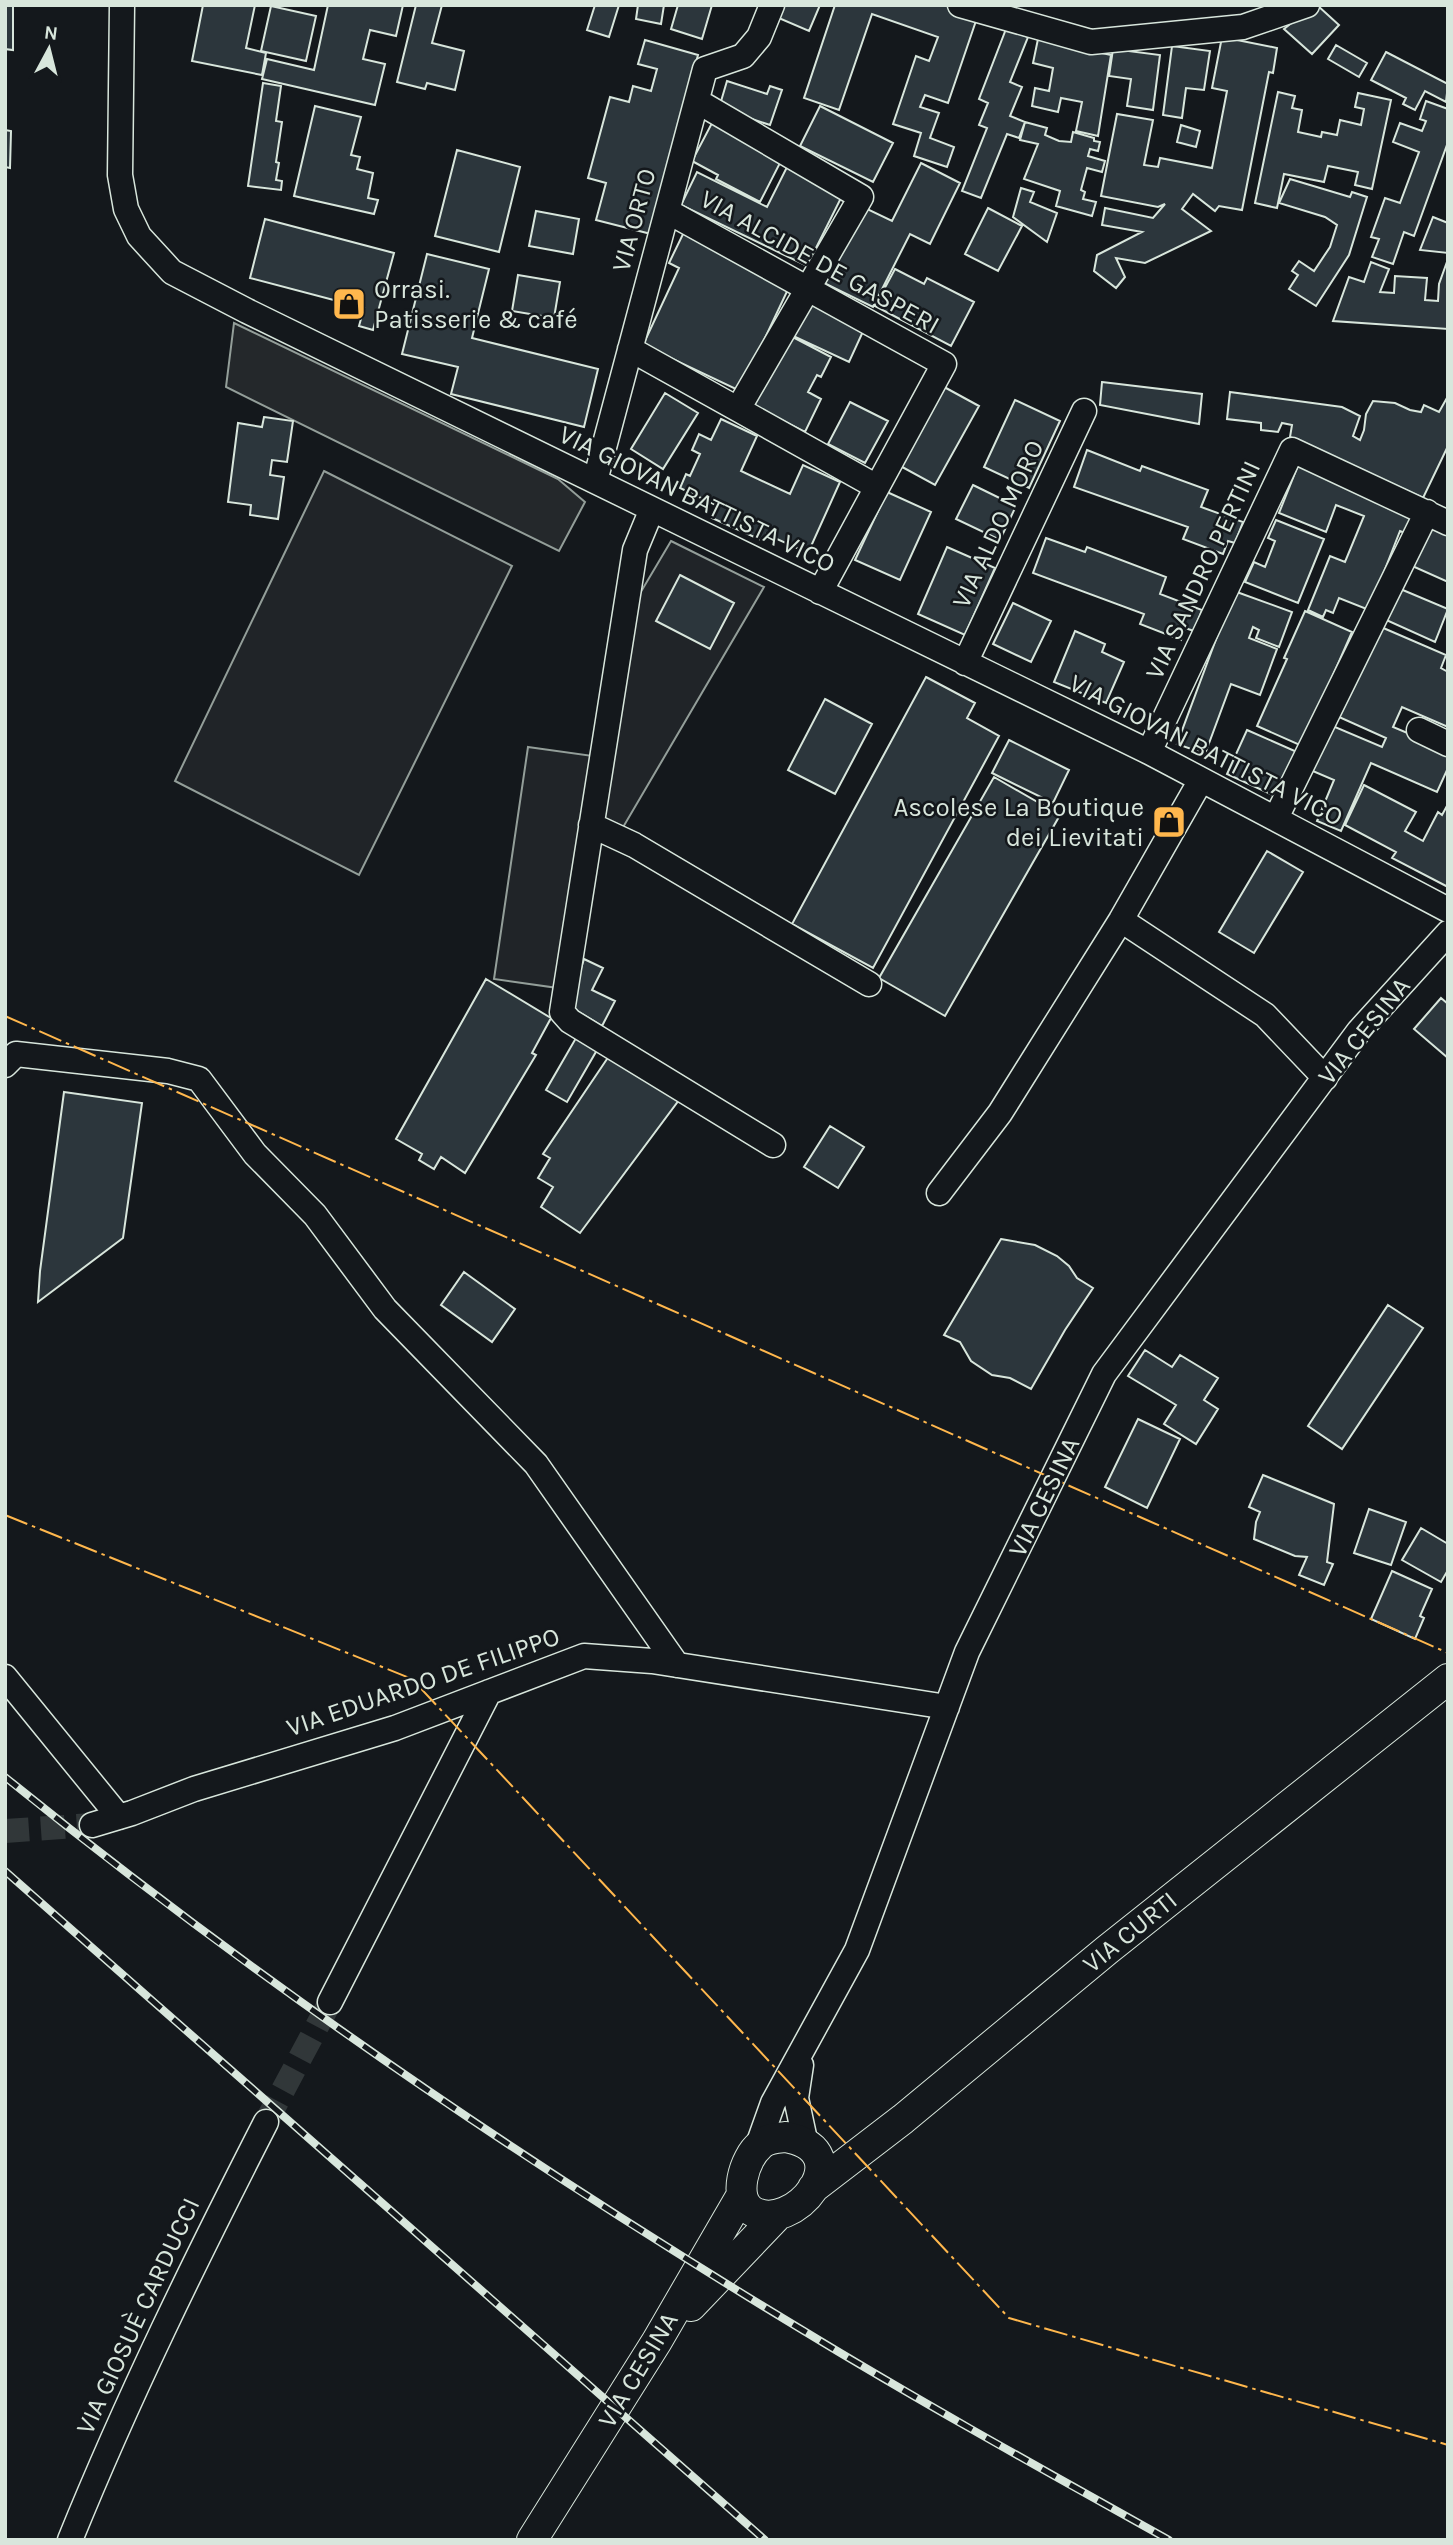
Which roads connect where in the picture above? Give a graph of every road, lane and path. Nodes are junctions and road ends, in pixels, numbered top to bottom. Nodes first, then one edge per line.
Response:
1 (122, 5) edge
2 (772, 5) edge
3 (960, 5) edge
4 (1307, 6) edge
5 (697, 102) junction
6 (667, 211) junction
7 (806, 288) junction
8 (630, 349) junction
9 (738, 409) junction
10 (1084, 411) dead end
11 (595, 481) junction
12 (877, 487) junction
13 (652, 509) junction
14 (1437, 517) edge
15 (820, 592) junction
16 (965, 663) junction
17 (1419, 730) dead end
18 (1448, 744) edge
19 (1149, 752) junction
20 (1201, 780) junction
21 (1276, 818) junction
22 (591, 825) junction
23 (1448, 910) edge
24 (1121, 920) junction
25 (1448, 933) edge
26 (869, 984) dead end
27 (5, 1065) edge
28 (1325, 1078) junction
29 (773, 1145) dead end
30 (939, 1193) dead end
31 (677, 1665) junction
32 (5, 1677) edge
33 (1448, 1679) edge
34 (489, 1692) junction
35 (947, 1707) junction
36 (119, 1816) junction
37 (92, 1825) tunnel mouth
38 (330, 2002) tunnel mouth
39 (804, 2047) junction
40 (266, 2122) tunnel mouth
41 (878, 2137) junction
42 (810, 2145) junction
43 (758, 2146) junction
44 (813, 2188) junction
45 (740, 2197) junction
46 (775, 2218) junction
47 (657, 2341) junction
48 (70, 2540) edge
49 (532, 2540) edge

1 - 11 street, VIA GIOVAN BATTISTA VICO
2 - 5 street, VIA ORTO
3 - 4 street
5 - 6 street, VIA ORTO
5 - 7 street
6 - 7 street, VIA ALCIDE DE GASPERI
6 - 8 street, VIA ORTO
7 - 9 street
7 - 12 street, VIA ALCIDE DE GASPERI
8 - 9 street
8 - 11 street, VIA ORTO
9 - 12 street
10 - 16 street, VIA ALDO MORO
11 - 13 street, VIA GIOVAN BATTISTA VICO
12 - 15 street
13 - 15 street, VIA GIOVAN BATTISTA VICO
13 - 22 street
14 - 19 street, VIA SANDRO PERTINI
14 - 21 street
15 - 16 street, VIA GIOVAN BATTISTA VICO
16 - 19 street, VIA GIOVAN BATTISTA VICO
17 - 18 street
19 - 20 street, VIA GIOVAN BATTISTA VICO
20 - 21 street, VIA GIOVAN BATTISTA VICO
20 - 24 street
21 - 23 street, VIA GIOVAN BATTISTA VICO
22 - 26 street
22 - 29 street
24 - 28 street
24 - 30 street
25 - 28 street, VIA CESINA
27 - 31 street
28 - 35 street, VIA CESINA
31 - 34 street, VIA EDUARDO DE FILIPPO
31 - 35 street, VIA EDUARDO DE FILIPPO
32 - 36 street
33 - 41 main road, VIA CURTI
34 - 36 street, VIA EDUARDO DE FILIPPO
34 - 38 street
35 - 39 street, VIA CESINA
36 - 37 street, VIA EDUARDO DE FILIPPO
39 - 42 street, VIA CESINA
39 - 43 street
40 - 48 street, VIA GIOSUÈ CARDUCCI
41 - 42 main road
41 - 44 main road, VIA CURTI
42 - 43 main road
42 - 44 main road, VIA CESINA
43 - 45 main road, VIA CESINA
44 - 46 main road
45 - 46 main road
45 - 47 main road, VIA CESINA
46 - 47 main road
47 - 49 main road, VIA CESINA

